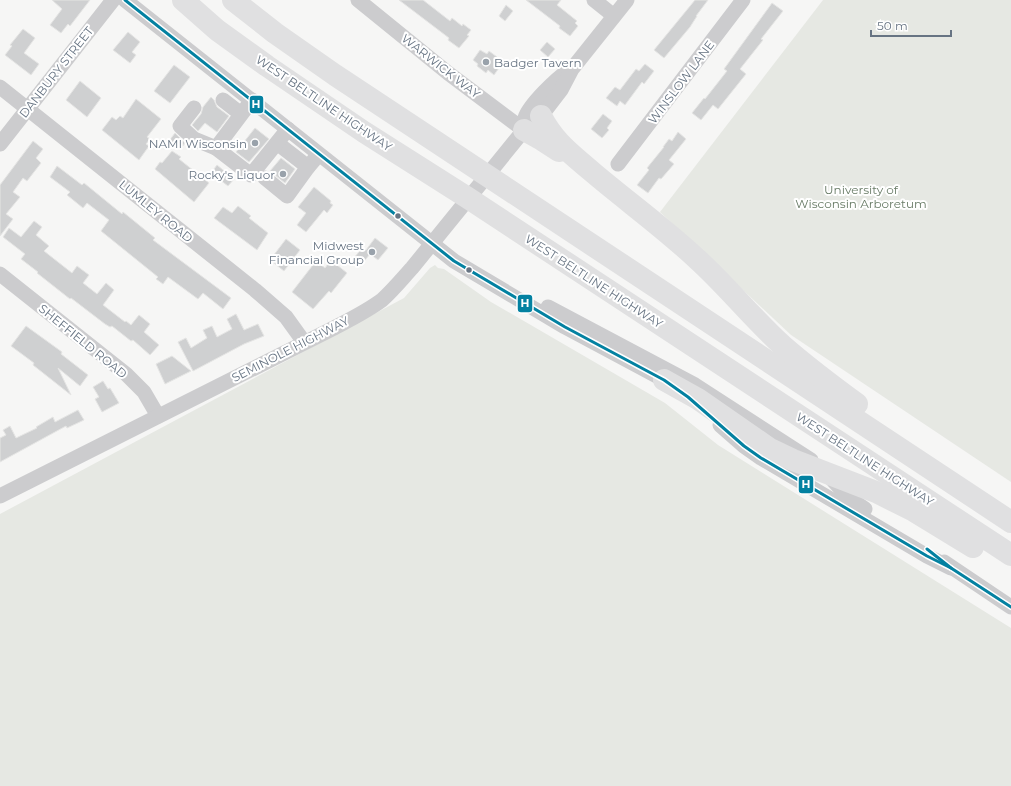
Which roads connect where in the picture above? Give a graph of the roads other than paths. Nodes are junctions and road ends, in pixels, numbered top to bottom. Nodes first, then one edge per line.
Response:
1 (113, 0) edge
2 (125, 0) edge
3 (177, 0) edge
4 (183, 0) edge
5 (233, 0) edge
6 (240, 0) edge
7 (358, 0) edge
8 (594, 0) edge
9 (627, 0) edge
10 (743, 0) edge
11 (614, 16) junction
12 (217, 30) junction
13 (275, 33) junction
14 (572, 69) junction
15 (0, 87) edge
16 (223, 100) dead end
17 (252, 100) junction
18 (194, 108) dead end
19 (28, 109) junction
20 (241, 114) junction
21 (541, 116) junction
22 (288, 129) junction
23 (524, 130) junction
24 (277, 143) junction
25 (0, 144) edge
26 (216, 148) junction
27 (319, 153) junction
28 (618, 164) dead end
29 (308, 167) junction
30 (265, 178) dead end
31 (608, 185) junction
32 (432, 244) junction
33 (0, 274) edge
34 (519, 299) junction
35 (304, 342) junction
36 (664, 380) junction
37 (158, 416) junction
38 (825, 472) junction
39 (0, 496) edge
40 (1011, 517) edge
41 (1011, 522) edge
42 (1011, 555) edge
43 (951, 568) junction
44 (1011, 570) edge
45 (1011, 607) edge

1 - 19 street, DANBURY STREET
2 - 17 street
3 - 12 highway
4 - 12 highway, WEST BELTLINE HIGHWAY
5 - 13 highway
6 - 13 highway
7 - 23 street, WARWICK WAY
8 - 11 street
9 - 11 street, SEMINOLE HIGHWAY
10 - 28 street, WINSLOW LANE
11 - 14 street, SEMINOLE HIGHWAY
12 - 42 highway, WEST BELTLINE HIGHWAY
13 - 41 highway
14 - 21 street, SEMINOLE HIGHWAY
14 - 23 street, SEMINOLE HIGHWAY
15 - 19 street, LUMLEY ROAD
16 - 20 street
17 - 20 street
17 - 22 street
18 - 26 street
19 - 25 street, DANBURY STREET
19 - 35 street, LUMLEY ROAD
20 - 26 street
21 - 23 street, SEMINOLE HIGHWAY
21 - 31 highway
22 - 24 street
22 - 27 street
23 - 31 highway
23 - 32 street, SEMINOLE HIGHWAY
24 - 26 street
24 - 29 street
27 - 29 street
27 - 32 street
29 - 30 street
31 - 40 highway
32 - 34 street
32 - 35 street, SEMINOLE HIGHWAY
33 - 37 street, SHEFFIELD ROAD
34 - 36 street
34 - 38 street
35 - 37 street, SEMINOLE HIGHWAY
36 - 38 highway
36 - 43 street
37 - 39 street, SEMINOLE HIGHWAY
38 - 43 street
38 - 44 highway
43 - 45 street

